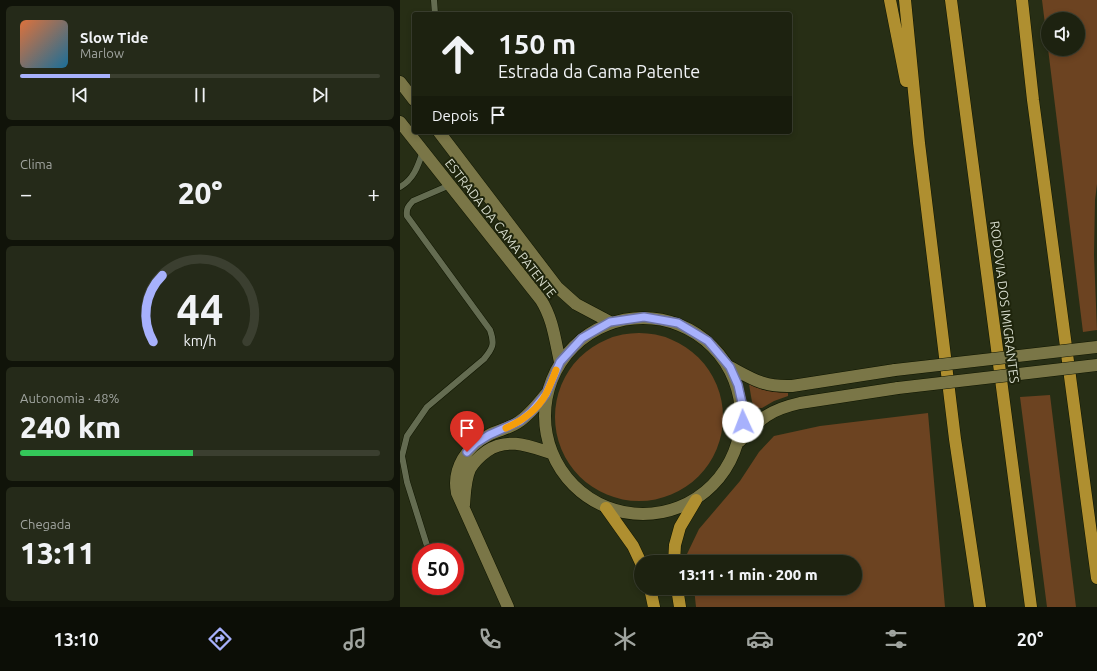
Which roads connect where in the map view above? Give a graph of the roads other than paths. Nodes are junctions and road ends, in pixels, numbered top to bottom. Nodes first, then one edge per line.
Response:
1 (434, 0) edge
2 (890, 0) edge
3 (905, 0) edge
4 (951, 0) edge
5 (1022, 0) edge
6 (435, 12) edge
7 (400, 82) edge
8 (412, 97) edge
9 (400, 122) edge
10 (441, 134) edge
11 (919, 143) junction
12 (423, 151) junction
13 (450, 185) junction
14 (400, 187) edge
15 (610, 322) junction
16 (1097, 347) edge
17 (560, 362) junction
18 (1097, 365) edge
19 (730, 367) junction
20 (546, 394) junction
21 (740, 441) junction
22 (551, 453) junction
23 (696, 500) junction
24 (464, 505) junction
25 (606, 508) junction
26 (426, 543) edge
27 (637, 555) edge
28 (674, 555) edge
29 (1097, 578) edge
30 (651, 595) edge
31 (679, 595) edge
32 (508, 607) edge
33 (654, 607) edge
34 (680, 607) edge
35 (980, 607) edge
36 (1031, 607) edge

1 - 6 lane
2 - 11 highway
3 - 11 highway
4 - 36 highway, RODOVIA DOS IMIGRANTES
5 - 29 highway
7 - 8 main road
9 - 12 main road, ESTRADA DA CAMA PATENTE
10 - 15 main road, ESTRADA DA CAMA PATENTE
11 - 35 highway
12 - 13 main road, ESTRADA DA CAMA PATENTE
12 - 14 lane
13 - 17 main road, ESTRADA DA CAMA PATENTE
13 - 26 lane
15 - 17 main road
15 - 19 main road
16 - 19 main road, bridge
17 - 20 main road
18 - 21 main road, bridge
19 - 21 main road
20 - 22 main road
20 - 24 main road
21 - 23 main road
22 - 24 main road
22 - 25 main road
23 - 25 main road
23 - 28 highway
24 - 32 main road
25 - 27 highway
30 - 33 highway
31 - 34 highway

